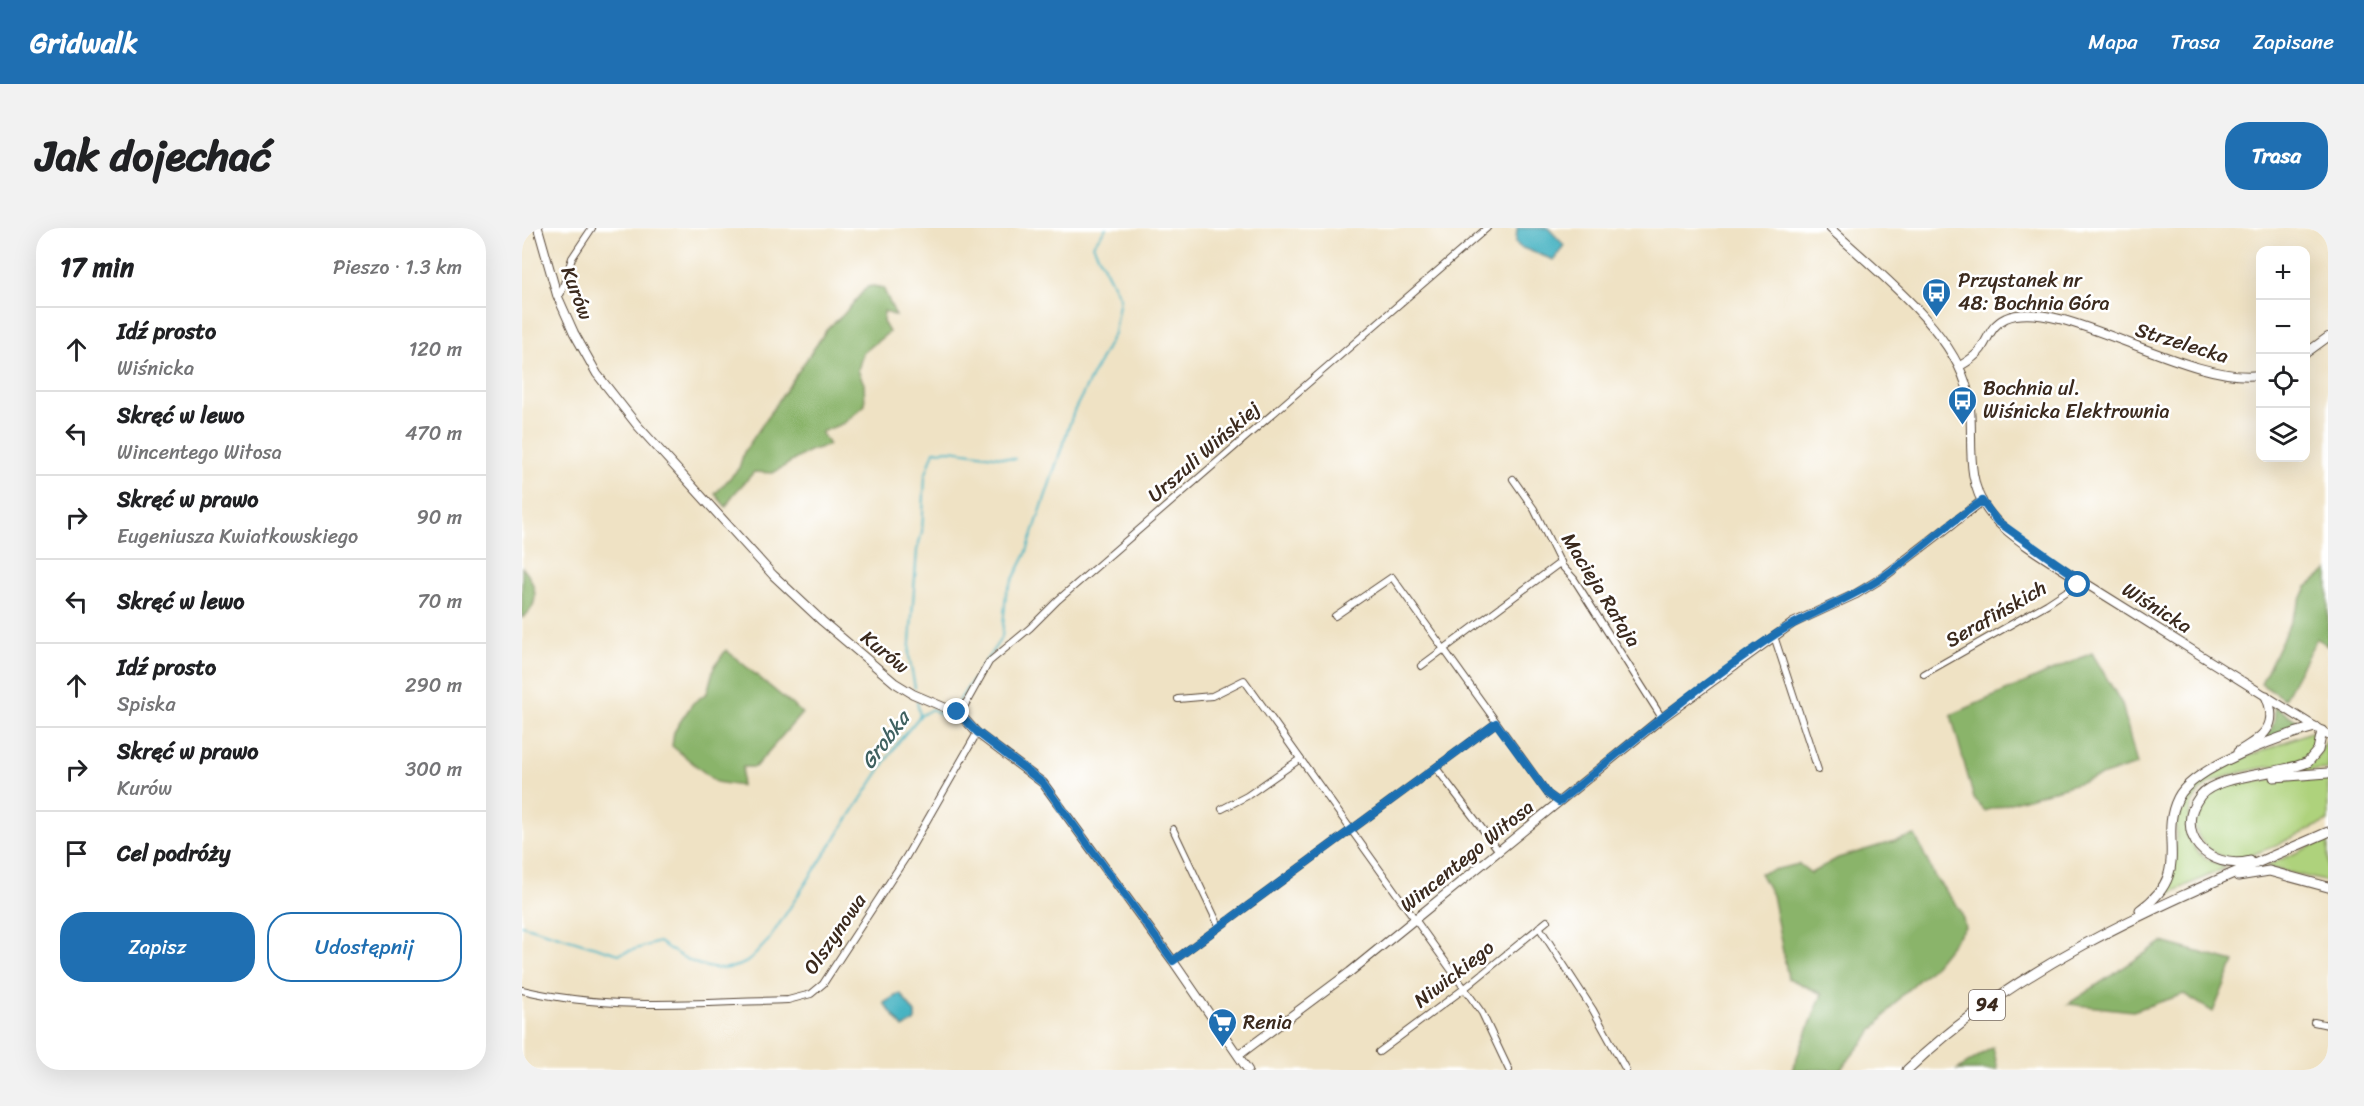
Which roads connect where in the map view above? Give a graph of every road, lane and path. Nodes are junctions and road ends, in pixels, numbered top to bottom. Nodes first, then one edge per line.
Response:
1 (538, 228) edge
2 (592, 228) edge
3 (1487, 228) edge
4 (1830, 228) edge
5 (557, 295) junction
6 (2328, 337) edge
7 (2310, 350) edge
8 (1960, 366) junction
9 (2256, 376) edge
10 (1513, 479) dead end
11 (1982, 501) junction
12 (1561, 562) junction
13 (2082, 581) junction
14 (1335, 616) dead end
15 (1774, 636) junction
16 (1444, 649) junction
17 (1420, 666) dead end
18 (1924, 674) dead end
19 (2266, 696) junction
20 (1178, 699) dead end
21 (956, 712) junction
22 (1662, 718) junction
23 (1496, 723) junction
24 (2321, 731) edge
25 (977, 732) junction
26 (1300, 759) junction
27 (2221, 763) junction
28 (1437, 769) junction
29 (1818, 770) dead end
30 (2328, 773) edge
31 (2248, 778) junction
32 (1559, 802) junction
33 (1222, 809) dead end
34 (1173, 829) dead end
35 (1352, 831) junction
36 (2328, 832) edge
37 (1499, 851) junction
38 (2278, 854) junction
39 (2216, 880) junction
40 (2328, 887) edge
41 (1416, 918) junction
42 (1547, 921) dead end
43 (2121, 924) junction
44 (1219, 926) junction
45 (1539, 927) junction
46 (1173, 961) junction
47 (1465, 988) junction
48 (522, 990) edge
49 (2314, 1022) dead end
50 (2328, 1025) edge
51 (1379, 1052) dead end
52 (1239, 1055) junction
53 (2328, 1060) edge
54 (1248, 1070) edge
55 (1509, 1070) edge
56 (1626, 1070) edge
57 (1907, 1070) edge
58 (2326, 1070) edge

1 - 5 street, Kurów
2 - 5 street
3 - 21 street, Urszuli Wińskiej
4 - 8 main road, Wiśnicka
5 - 21 street, Kurów
6 - 7 street
8 - 9 street, Strzelecka
8 - 11 main road, Wiśnicka
10 - 12 street, Macieja Rataja
11 - 13 main road, Wiśnicka
11 - 15 street, Wincentego Witosa
12 - 16 street
12 - 22 street, Macieja Rataja
13 - 18 street, Serafińskich
13 - 19 main road, Wiśnicka
14 - 16 street
15 - 22 street, Wincentego Witosa
15 - 29 street
16 - 17 street
16 - 23 street
19 - 24 main road, Wiśnicka
19 - 27 main road
20 - 26 street
21 - 25 street, Kurów
22 - 32 street, Wincentego Witosa
23 - 28 street
23 - 32 street
24 - 27 main road
24 - 31 main road
25 - 46 street, Kurów
25 - 48 street, Olszynowa
26 - 33 street
26 - 35 street
27 - 43 main road
28 - 35 street
28 - 37 street
30 - 31 main road
31 - 38 main road
32 - 37 street, Wincentego Witosa
34 - 44 street
35 - 41 street
35 - 44 street
36 - 38 main road, 94
37 - 41 street, Wincentego Witosa
38 - 39 main road, 94
39 - 40 main road
39 - 43 main road, 94
41 - 47 street
41 - 52 street, Wincentego Witosa
42 - 45 street, Niwickiego
43 - 57 main road, 94
44 - 46 street
45 - 47 street, Niwickiego
45 - 56 street
46 - 52 street, Kurów
47 - 51 street, Niwickiego
47 - 55 street
49 - 50 street
52 - 54 street, Kurów
53 - 58 street

